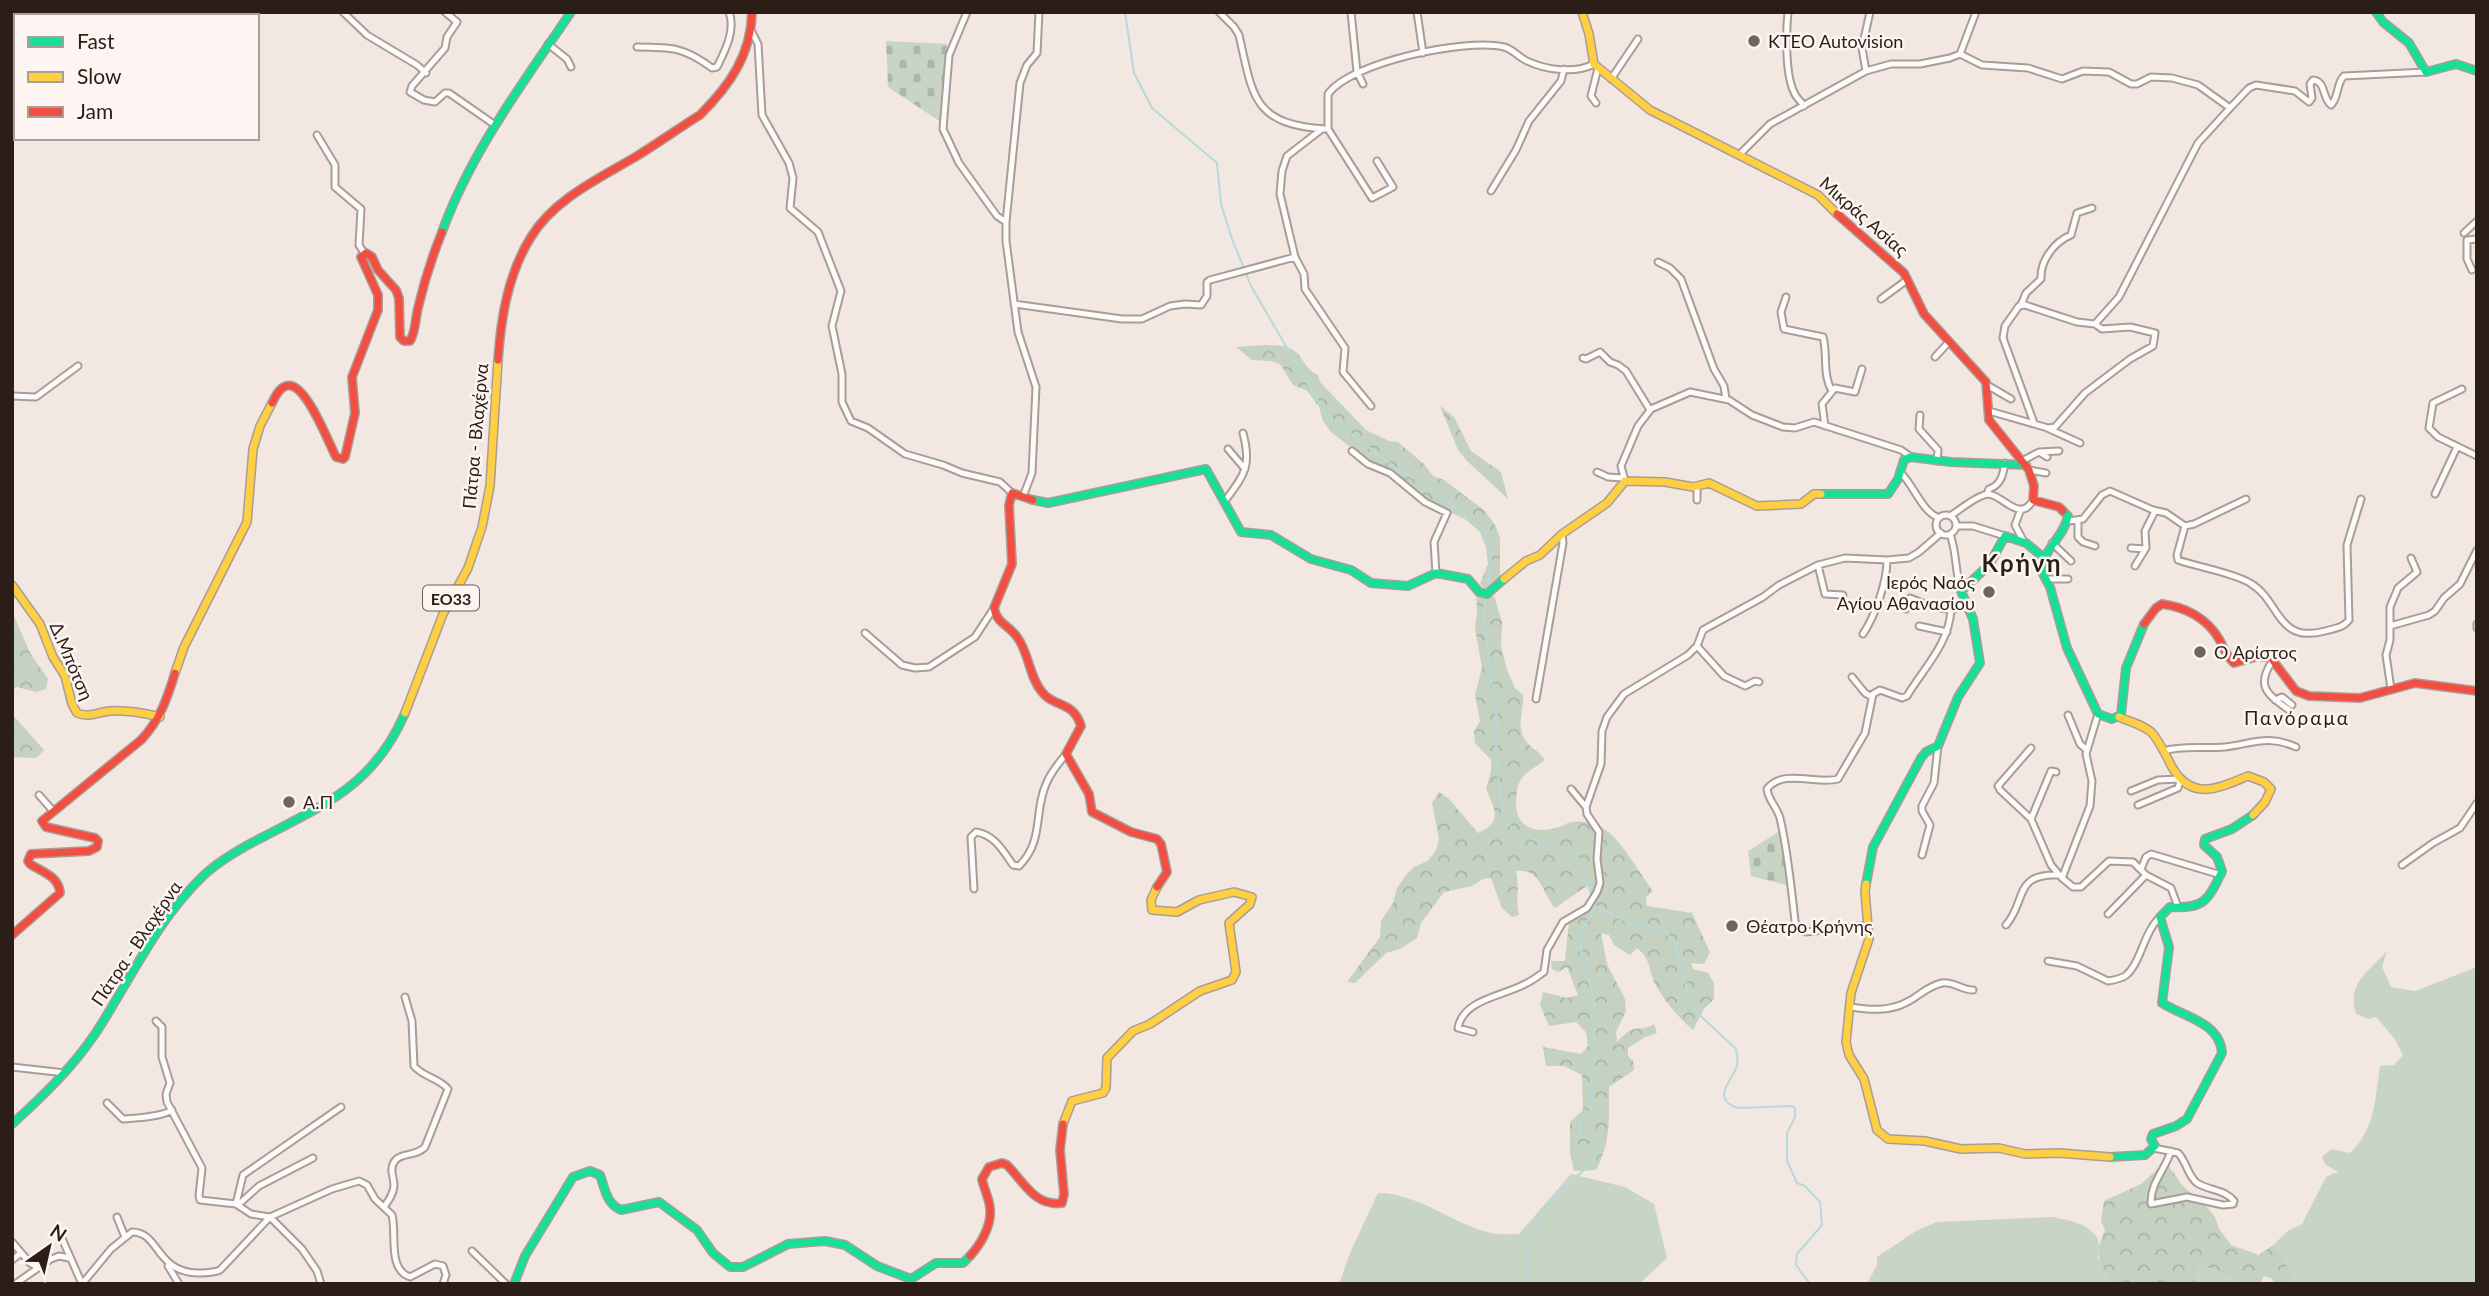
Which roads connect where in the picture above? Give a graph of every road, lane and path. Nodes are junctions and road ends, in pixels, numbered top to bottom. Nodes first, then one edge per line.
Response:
1 (342, 12) edge
2 (445, 12) edge
3 (571, 12) edge
4 (729, 12) edge
5 (752, 12) edge
6 (967, 12) edge
7 (1039, 12) edge
8 (1219, 12) edge
9 (1351, 12) edge
10 (1417, 12) edge
11 (1583, 12) edge
12 (1788, 12) edge
13 (1870, 12) edge
14 (1976, 12) edge
15 (2376, 12) edge
16 (751, 32) junction
17 (1638, 39) dead end
18 (548, 44) junction
19 (637, 47) dead end
20 (1423, 53) junction
21 (1960, 54) junction
22 (1596, 66) junction
23 (571, 67) dead end
24 (1564, 69) junction
25 (1866, 71) junction
26 (2477, 71) edge
27 (1357, 72) junction
28 (2426, 72) junction
29 (426, 73) junction
30 (1611, 79) junction
31 (1363, 85) dead end
32 (1595, 103) dead end
33 (1804, 106) junction
34 (2230, 108) junction
35 (495, 125) junction
36 (1325, 129) junction
37 (317, 135) dead end
38 (1739, 155) junction
39 (1377, 161) dead end
40 (1491, 191) dead end
41 (2092, 208) dead end
42 (2477, 220) edge
43 (1006, 222) junction
44 (2464, 233) dead end
45 (2477, 239) edge
46 (364, 253) junction
47 (1295, 257) junction
48 (1658, 262) dead end
49 (2472, 270) dead end
50 (1907, 280) junction
51 (1786, 298) dead end
52 (1881, 299) dead end
53 (1014, 304) junction
54 (2021, 305) junction
55 (2095, 324) junction
56 (1948, 343) junction
57 (1935, 357) dead end
58 (1583, 358) dead end
59 (78, 366) dead end
60 (1862, 369) dead end
61 (1987, 385) junction
62 (2013, 388) dead end
63 (2462, 389) dead end
64 (1832, 391) junction
65 (12, 396) edge
66 (1726, 399) junction
67 (1371, 406) dead end
68 (1650, 410) junction
69 (1989, 411) junction
70 (1920, 415) dead end
71 (2034, 423) junction
72 (1825, 426) junction
73 (2045, 427) junction
74 (1243, 433) dead end
75 (2080, 443) dead end
76 (2457, 447) junction
77 (1228, 449) dead end
78 (1352, 451) dead end
79 (2059, 451) dead end
80 (2039, 452) junction
81 (2477, 456) edge
82 (1911, 457) junction
83 (2047, 457) dead end
84 (1937, 461) junction
85 (2005, 463) junction
86 (2026, 466) junction
87 (1245, 469) junction
88 (1597, 472) dead end
89 (1900, 472) junction
90 (2046, 473) dead end
91 (1624, 480) junction
92 (1697, 487) junction
93 (1013, 493) junction
94 (1024, 494) junction
95 (1987, 494) junction
96 (2435, 494) dead end
97 (2246, 499) dead end
98 (2361, 499) dead end
99 (1697, 500) dead end
100 (2033, 500) junction
101 (1225, 501) junction
102 (2021, 509) junction
103 (2155, 511) junction
104 (1950, 516) junction
105 (1939, 518) junction
106 (2078, 520) junction
107 (2068, 521) junction
108 (1956, 526) junction
109 (2185, 526) junction
110 (1941, 533) junction
111 (1562, 534) junction
112 (1950, 534) junction
113 (2005, 536) junction
114 (2024, 542) junction
115 (2052, 542) junction
116 (2095, 546) dead end
117 (2131, 548) dead end
118 (2146, 548) junction
119 (2477, 550) edge
120 (2043, 557) junction
121 (2411, 558) dead end
122 (1886, 560) junction
123 (2071, 561) dead end
124 (1818, 565) junction
125 (2135, 566) dead end
126 (1436, 573) junction
127 (2045, 579) junction
128 (2068, 579) dead end
129 (12, 585) edge
130 (1961, 591) junction
131 (1843, 595) dead end
132 (1965, 604) junction
133 (994, 608) junction
134 (1906, 609) dead end
135 (1951, 610) junction
136 (1919, 626) dead end
137 (2389, 626) junction
138 (1947, 632) junction
139 (865, 633) dead end
140 (1863, 634) dead end
141 (1697, 646) junction
142 (2273, 660) junction
143 (1852, 677) dead end
144 (1759, 682) dead end
145 (2391, 689) junction
146 (2477, 691) edge
147 (1872, 697) junction
148 (1536, 699) dead end
149 (2290, 708) dead end
150 (2098, 714) junction
151 (2068, 715) dead end
152 (160, 717) junction
153 (2119, 717) junction
154 (1938, 746) junction
155 (2296, 747) dead end
156 (2031, 748) dead end
157 (2087, 750) junction
158 (2163, 751) junction
159 (1066, 754) junction
160 (2056, 772) dead end
161 (2179, 780) junction
162 (1571, 789) dead end
163 (2131, 792) dead end
164 (39, 796) dead end
165 (2477, 803) edge
166 (2138, 805) dead end
167 (1586, 807) junction
168 (53, 811) junction
169 (2031, 819) junction
170 (1922, 855) dead end
171 (2402, 865) dead end
172 (2141, 869) junction
173 (2221, 874) junction
174 (2146, 875) junction
175 (2061, 876) junction
176 (974, 889) dead end
177 (2178, 907) junction
178 (2108, 914) dead end
179 (2160, 917) junction
180 (1868, 925) junction
181 (2006, 925) dead end
182 (12, 935) edge
183 (2048, 961) dead end
184 (1973, 990) dead end
185 (405, 998) dead end
186 (1850, 1007) junction
187 (156, 1021) dead end
188 (1473, 1032) dead end
189 (12, 1067) edge
190 (65, 1073) junction
191 (107, 1103) dead end
192 (341, 1107) dead end
193 (172, 1110) junction
194 (12, 1124) edge
195 (2154, 1148) junction
196 (2171, 1151) junction
197 (313, 1158) dead end
198 (237, 1205) junction
199 (384, 1207) junction
200 (117, 1217) dead end
201 (270, 1217) junction
202 (60, 1234) dead end
203 (125, 1237) junction
204 (12, 1242) edge
205 (472, 1251) dead end
206 (21, 1253) junction
207 (69, 1258) junction
208 (12, 1260) edge
209 (164, 1261) junction
210 (39, 1268) junction
211 (15, 1284) edge
212 (82, 1284) edge
213 (179, 1284) edge
214 (321, 1284) edge
215 (443, 1284) edge
216 (506, 1284) edge
217 (514, 1284) edge

1 - 29 street
2 - 29 street
3 - 18 street
4 - 19 street
5 - 16 street, Πάτρα - Βλαχέρνα / ΕΟ33
6 - 43 street
7 - 43 street
8 - 36 street
9 - 27 street
10 - 20 street
11 - 22 street
12 - 33 street
13 - 25 street
14 - 21 street
15 - 28 street
16 - 93 street
16 - 190 street, Πάτρα - Βλαχέρνα / ΕΟ33
17 - 30 street
18 - 23 street
18 - 35 street
20 - 24 street
20 - 27 street
21 - 25 street
21 - 34 street
22 - 24 street
22 - 30 street, Μικράς Ασίας
22 - 32 street
24 - 40 street
25 - 33 street
26 - 28 street
27 - 31 street
27 - 36 street
28 - 34 street
29 - 35 street
30 - 38 street, Μικράς Ασίας
33 - 38 street
34 - 55 street
35 - 46 street
36 - 39 street
36 - 47 street
37 - 46 street
38 - 50 street, Μικράς Ασίας
41 - 54 street
42 - 44 street
43 - 53 street
45 - 49 street
46 - 152 street
47 - 53 street
47 - 67 street
48 - 66 street
50 - 52 street
50 - 56 street, Μικράς Ασίας
51 - 64 street
53 - 94 street
54 - 55 street
54 - 71 street
55 - 73 street
56 - 57 street
56 - 61 street, Μικράς Ασίας
58 - 68 street
59 - 65 street
60 - 64 street
61 - 62 street
61 - 69 street
63 - 76 street
64 - 72 street
66 - 68 street
66 - 72 street
68 - 91 street
69 - 71 street
69 - 86 street
70 - 84 street
71 - 73 street
72 - 82 street
73 - 75 street
74 - 87 street
76 - 81 street
76 - 96 street
77 - 87 street
78 - 126 street
79 - 80 street
80 - 83 street
80 - 86 street
82 - 84 street
82 - 89 street
84 - 85 street
85 - 86 street
85 - 95 street
86 - 90 street
86 - 100 street
87 - 101 street
88 - 91 street
89 - 92 street
89 - 105 street
91 - 92 street
91 - 111 street
92 - 99 street
93 - 94 street
93 - 133 street
94 - 101 street
95 - 102 street
95 - 104 street
97 - 109 street
98 - 109 street
100 - 102 street
100 - 107 street
101 - 126 street
102 - 114 street
103 - 106 street
103 - 109 street
103 - 118 street
104 - 105 street
104 - 108 street
105 - 110 street
106 - 107 street
106 - 116 street
107 - 115 street
108 - 112 street
108 - 113 street
110 - 112 street
110 - 122 street
111 - 126 street
111 - 148 street
112 - 130 street
113 - 114 street
113 - 130 street
114 - 120 street
115 - 120 street
115 - 123 street
117 - 118 street
118 - 125 street
119 - 137 street
120 - 127 street
121 - 137 street
122 - 124 street
122 - 140 street
124 - 131 street
124 - 141 street
127 - 128 street
127 - 150 street
129 - 152 street, Δ.Μπότση
130 - 132 street
132 - 135 street
132 - 154 street
133 - 139 street
133 - 159 street
134 - 135 street
135 - 138 street
136 - 138 street
137 - 145 street
138 - 147 street
141 - 144 street
141 - 167 street
142 - 145 street
142 - 149 street
142 - 153 street
143 - 147 street
145 - 146 street
147 - 180 street
150 - 153 street
150 - 157 street
151 - 157 street
152 - 168 street
153 - 158 street
154 - 170 street
154 - 180 street
155 - 158 street
156 - 169 street
157 - 175 street
158 - 161 street
159 - 176 street
159 - 217 street
160 - 169 street
161 - 163 street
161 - 166 street
161 - 173 street
162 - 167 street
164 - 168 street
165 - 171 street
167 - 188 street
168 - 182 street
169 - 175 street
172 - 173 street
172 - 174 street
172 - 175 street
173 - 177 street
174 - 177 street
174 - 178 street
175 - 181 street
177 - 179 street
179 - 183 street
179 - 195 street
180 - 186 street
184 - 186 street
185 - 199 street
186 - 195 street
187 - 193 street
189 - 190 street
190 - 194 street, Πάτρα - Βλαχέρνα / ΕΟ33
191 - 193 street
192 - 198 street
193 - 198 street
195 - 196 street
196 - 196 street
197 - 198 street
198 - 201 street
199 - 201 street
199 - 215 street
200 - 203 street
201 - 209 street
201 - 214 street
202 - 207 street
203 - 209 street
203 - 212 street
204 - 206 street
205 - 216 street
206 - 208 street
206 - 210 street
207 - 210 street
207 - 212 street
209 - 213 street
210 - 211 street

